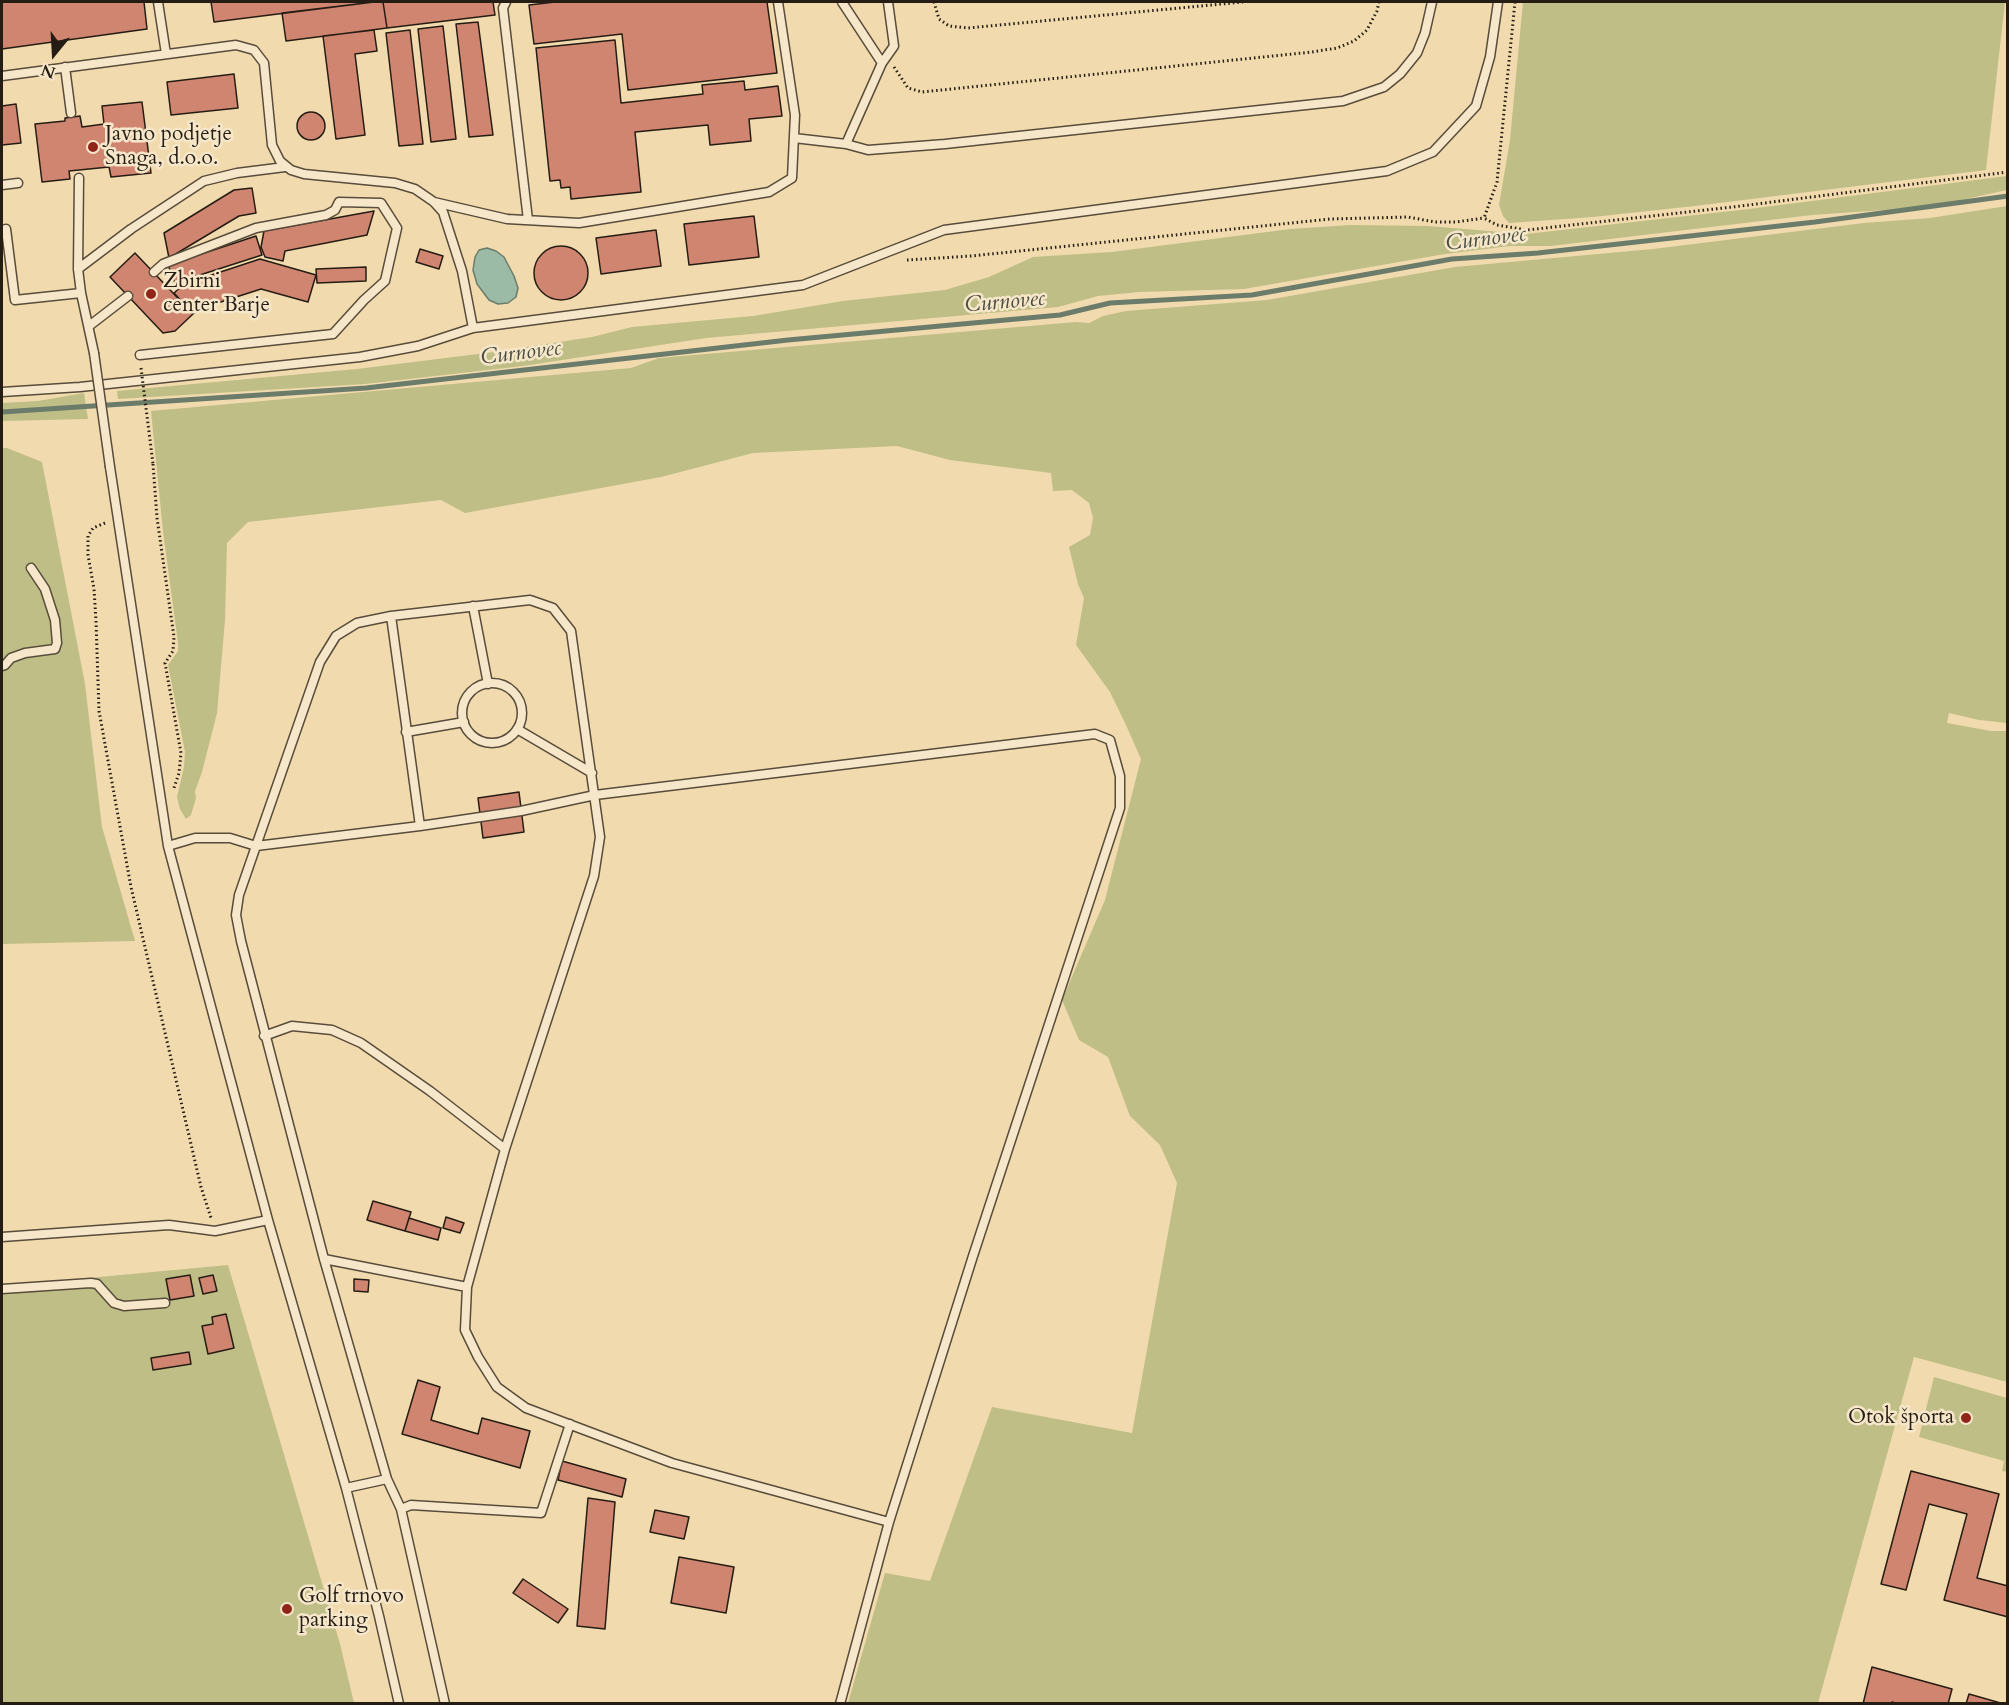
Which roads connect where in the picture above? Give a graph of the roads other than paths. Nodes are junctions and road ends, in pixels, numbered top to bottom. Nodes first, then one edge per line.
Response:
1 (158, 2) edge
2 (506, 2) edge
3 (778, 2) edge
4 (842, 2) edge
5 (888, 2) edge
6 (1432, 2) edge
7 (1498, 2) edge
8 (166, 54) junction
9 (882, 63) junction
10 (65, 67) junction
11 (2, 76) edge
12 (71, 113) dead end
13 (794, 138) junction
14 (846, 144) junction
15 (285, 167) junction
16 (78, 178) dead end
17 (18, 183) dead end
18 (2, 185) edge
19 (434, 202) junction
20 (528, 220) junction
21 (2, 230) edge
22 (78, 269) junction
23 (154, 273) dead end
24 (81, 293) junction
25 (128, 296) dead end
26 (89, 326) junction
27 (473, 328) junction
28 (140, 356) dead end
29 (2, 392) edge
30 (31, 568) dead end
31 (473, 606) junction
32 (391, 616) junction
33 (2, 666) edge
34 (488, 684) junction
35 (464, 722) junction
36 (518, 729) junction
37 (406, 732) junction
38 (592, 773) junction
39 (595, 795) junction
40 (420, 826) junction
41 (168, 846) junction
42 (256, 846) junction
43 (264, 1036) junction
44 (504, 1149) junction
45 (268, 1220) junction
46 (2, 1237) edge
47 (324, 1259) junction
48 (467, 1287) junction
49 (2, 1289) edge
50 (165, 1303) dead end
51 (570, 1424) junction
52 (387, 1479) junction
53 (346, 1488) junction
54 (401, 1509) junction
55 (889, 1522) junction
56 (399, 1704) edge
57 (445, 1704) edge
58 (840, 1704) edge

1 - 8 lane
2 - 20 lane
3 - 13 lane
4 - 9 lane
5 - 9 lane
6 - 14 lane
7 - 27 lane
8 - 10 lane
8 - 15 lane
9 - 14 lane
10 - 11 lane
10 - 12 lane
13 - 14 lane
13 - 20 lane
15 - 19 lane
15 - 22 lane
16 - 22 lane
17 - 18 lane
19 - 20 lane
19 - 27 lane
21 - 24 lane
22 - 24 lane
23 - 28 lane
24 - 26 lane
25 - 26 lane
26 - 41 lane, bridge
27 - 29 lane
30 - 33 lane
31 - 32 lane
31 - 34 lane
31 - 38 lane
32 - 37 lane
32 - 42 lane
34 - 35 lane
34 - 36 lane
35 - 36 lane
35 - 37 lane
36 - 38 lane
37 - 40 lane
38 - 39 lane
39 - 40 lane
39 - 44 lane
39 - 55 lane
40 - 42 lane
41 - 42 lane
41 - 45 lane
42 - 43 lane
43 - 44 lane
43 - 47 lane
44 - 48 lane
45 - 46 lane
45 - 53 lane
47 - 48 lane
47 - 52 lane
48 - 51 lane
49 - 50 lane
51 - 54 lane
51 - 55 lane
52 - 53 lane
52 - 54 lane
53 - 56 lane
54 - 57 lane
55 - 58 lane

